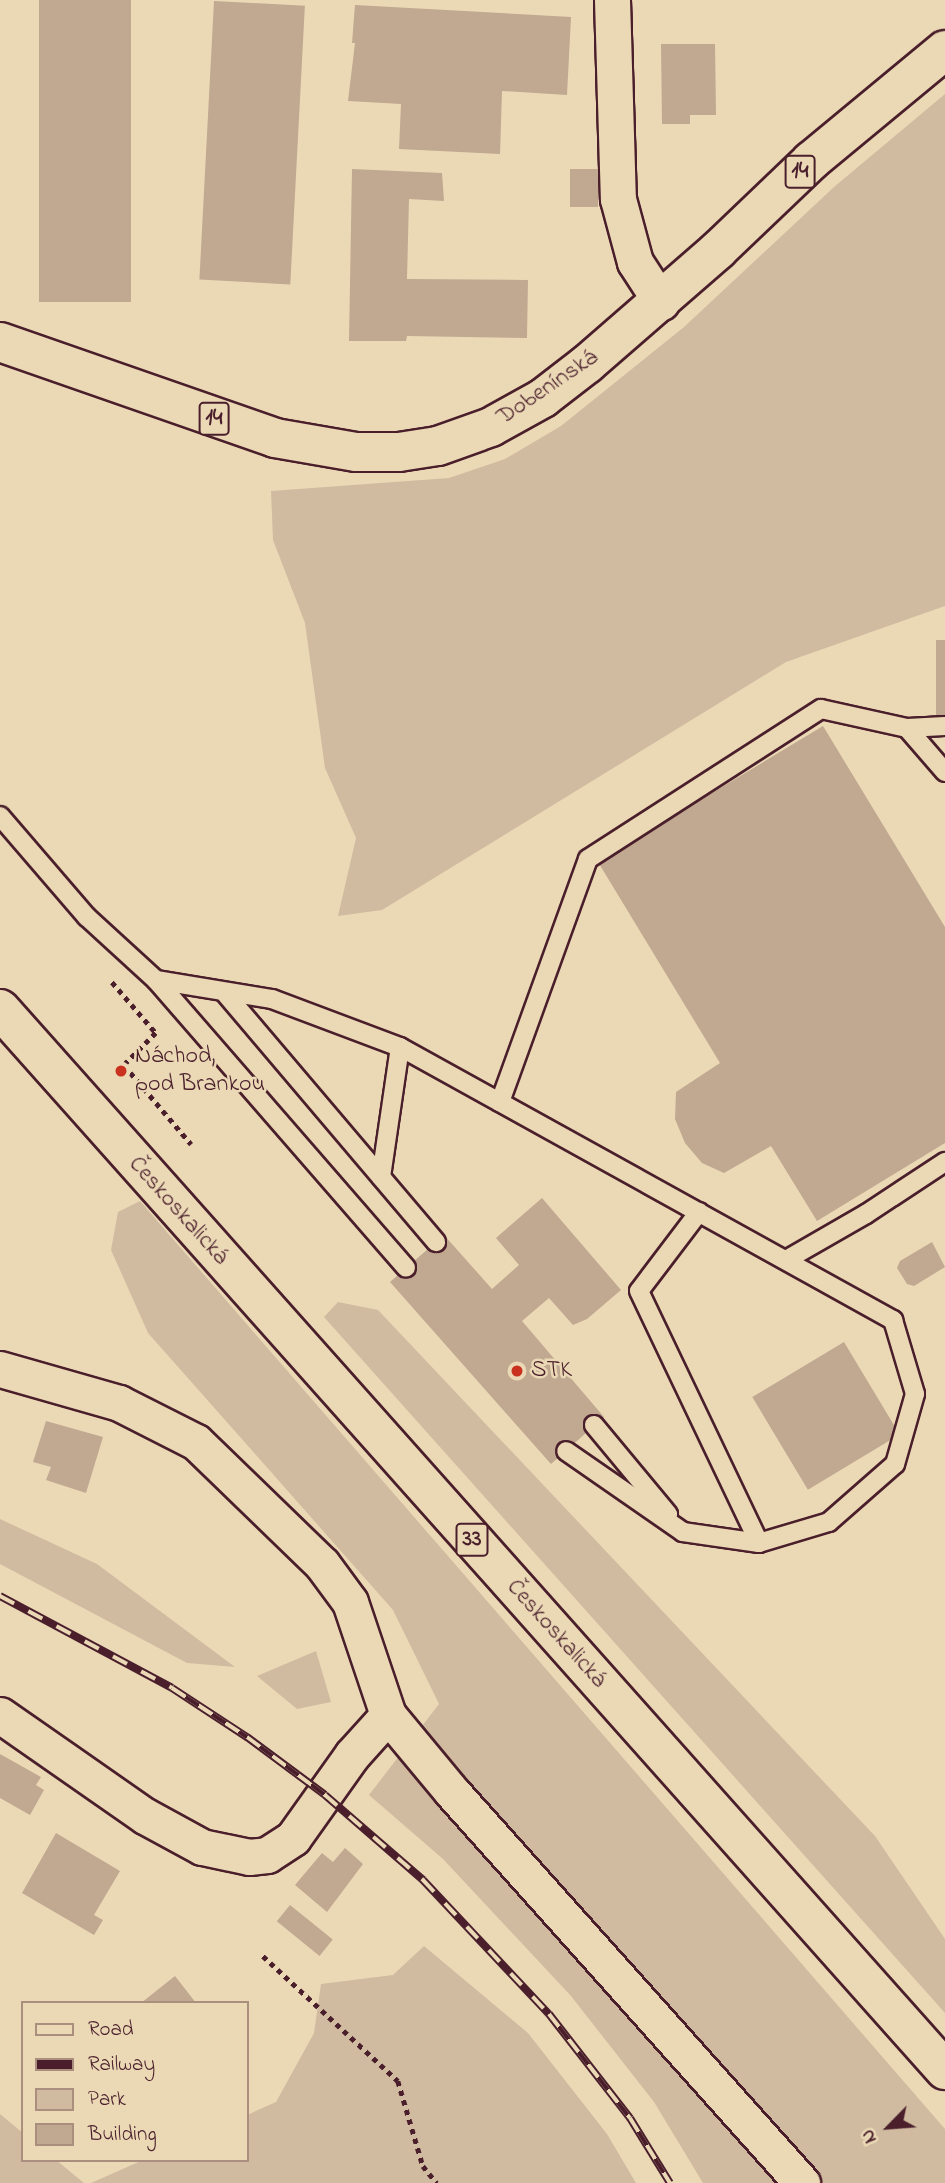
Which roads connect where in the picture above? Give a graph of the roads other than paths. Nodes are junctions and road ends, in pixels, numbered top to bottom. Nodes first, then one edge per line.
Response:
1 (612, 0) edge
2 (945, 50) edge
3 (661, 302) junction
4 (0, 342) edge
5 (945, 726) edge
6 (907, 727) junction
7 (945, 772) edge
8 (0, 816) edge
9 (156, 980) junction
10 (224, 992) junction
11 (0, 1009) edge
12 (400, 1047) junction
13 (500, 1102) junction
14 (945, 1162) edge
15 (381, 1177) junction
16 (699, 1212) junction
17 (436, 1242) dead end
18 (786, 1260) junction
19 (406, 1268) dead end
20 (0, 1369) edge
21 (594, 1425) dead end
22 (566, 1451) dead end
23 (683, 1532) junction
24 (759, 1543) junction
25 (0, 1715) edge
26 (388, 1716) junction
27 (945, 2070) edge
28 (802, 2183) edge

1 - 3 street
2 - 3 main road, 14
3 - 4 main road, Dobenínská / 14
5 - 6 lane
6 - 7 lane
6 - 13 lane
8 - 9 lane
9 - 10 lane
9 - 19 lane
10 - 12 lane
10 - 15 lane
11 - 27 main road, Českoskalická / 33
12 - 13 lane
12 - 15 lane
13 - 16 lane
14 - 18 lane
15 - 17 lane
16 - 18 lane
16 - 24 lane
18 - 24 lane
20 - 26 street
21 - 23 lane
22 - 23 lane
23 - 24 lane
25 - 26 street
26 - 28 street

